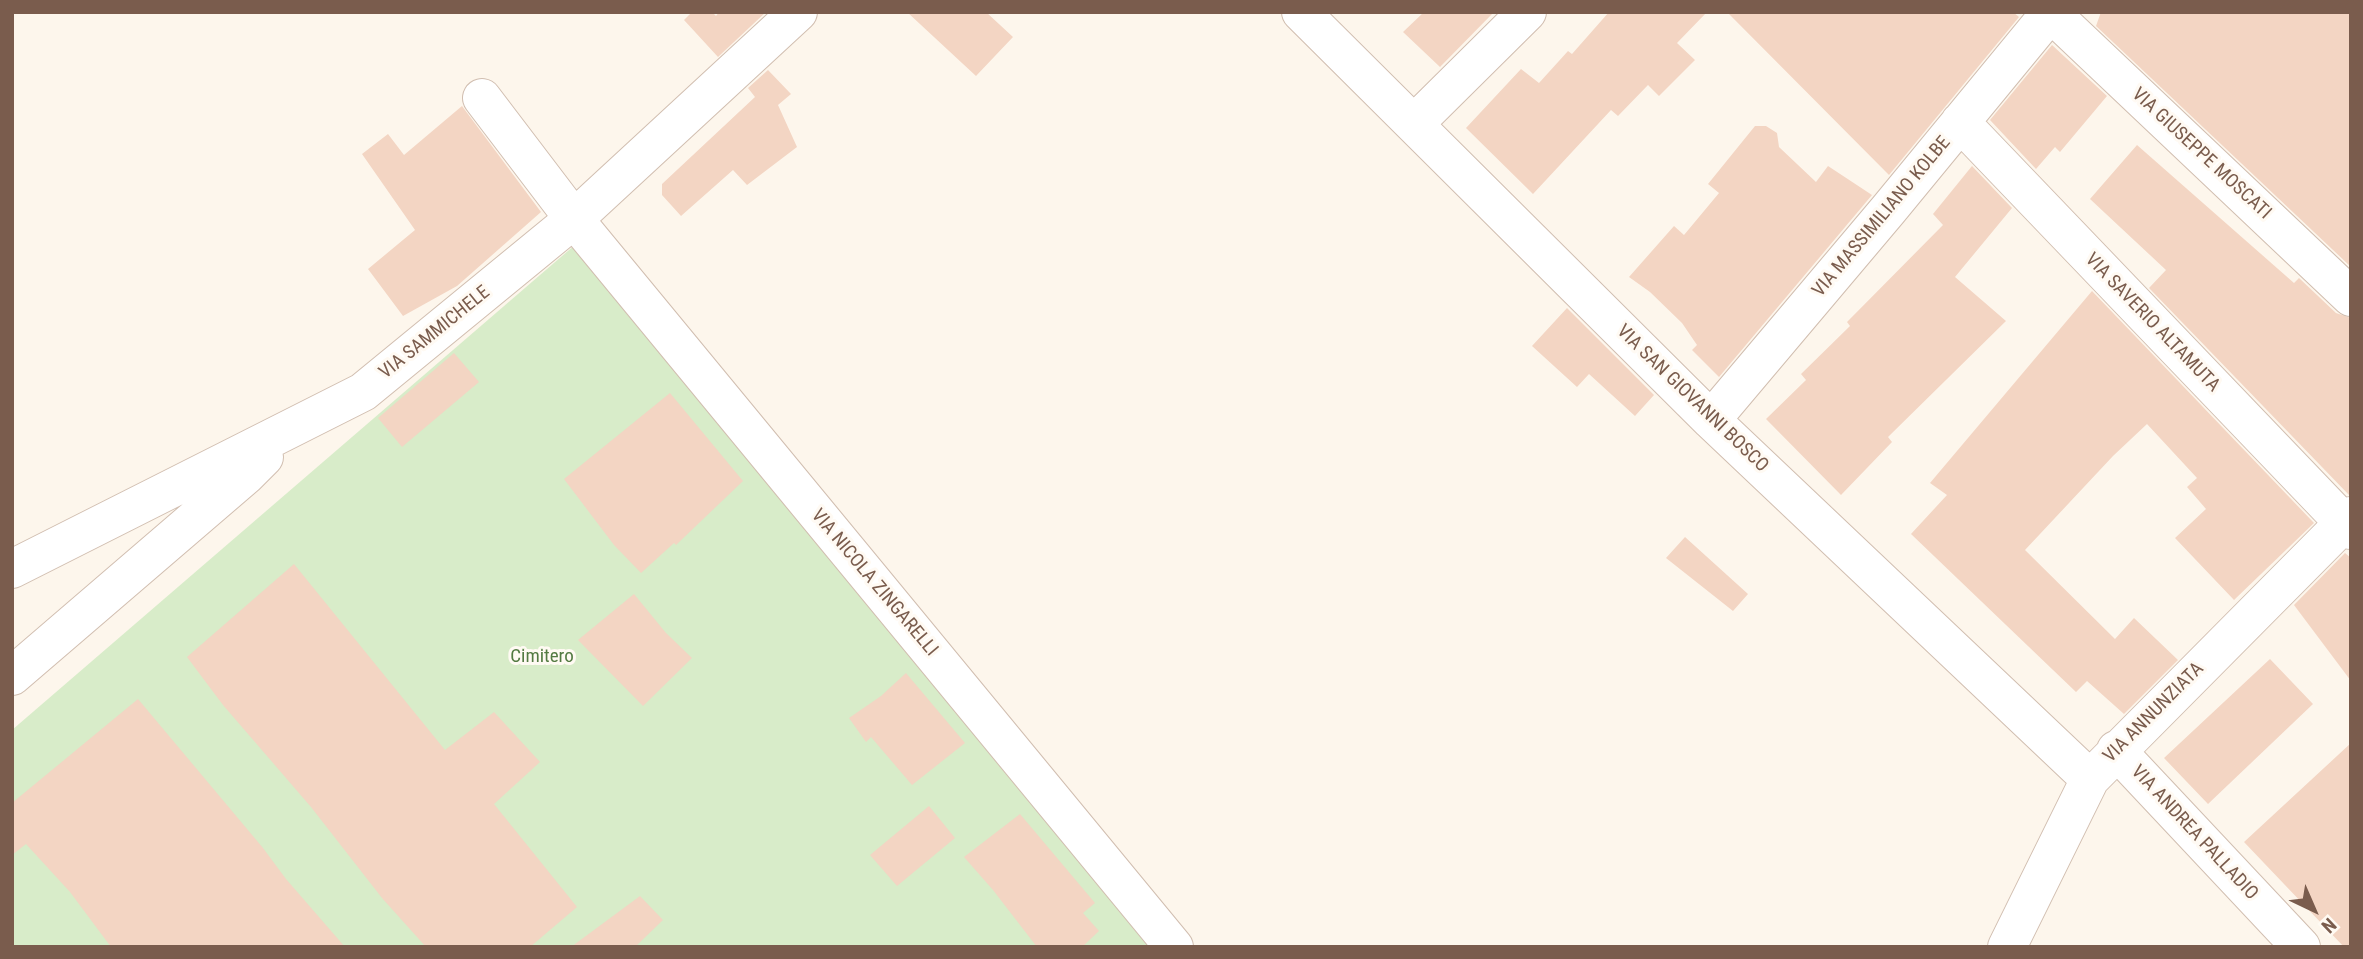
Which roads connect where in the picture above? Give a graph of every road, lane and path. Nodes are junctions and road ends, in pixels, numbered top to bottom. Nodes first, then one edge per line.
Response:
1 (798, 12) edge
2 (1301, 12) edge
3 (1527, 12) edge
4 (2051, 12) edge
5 (482, 98) dead end
6 (1960, 122) junction
7 (1415, 123) junction
8 (573, 219) junction
9 (2351, 297) edge
10 (1711, 420) junction
11 (289, 431) junction
12 (2348, 523) edge
13 (12, 569) edge
14 (85, 612) junction
15 (12, 650) edge
16 (12, 676) edge
17 (2116, 750) junction
18 (2090, 779) junction
19 (1174, 947) edge
20 (2007, 947) edge
21 (2301, 947) edge

1 - 8 street, VIA SAMMICHELE
2 - 7 street, VIA SAN GIOVANNI BOSCO
3 - 7 street
4 - 6 street, VIA MASSIMILIANO KOLBE
4 - 9 street, VIA GIUSEPPE MOSCATI
5 - 8 street, VIA NICOLA ZINGARELLI
6 - 10 street, VIA MASSIMILIANO KOLBE
6 - 12 street, VIA SAVERIO ALTAMUTA
7 - 10 street, VIA SAN GIOVANNI BOSCO
8 - 11 street, VIA SAMMICHELE
8 - 19 street, VIA NICOLA ZINGARELLI
10 - 18 street, VIA SAN GIOVANNI BOSCO
11 - 13 street, VIA SAMMICHELE
11 - 14 street
12 - 17 street, VIA ANNUNZIATA
14 - 15 street
14 - 16 street
17 - 18 street, VIA ANNUNZIATA
17 - 21 street, VIA ANDREA PALLADIO
18 - 20 street, VIA ANNUNZIATA

